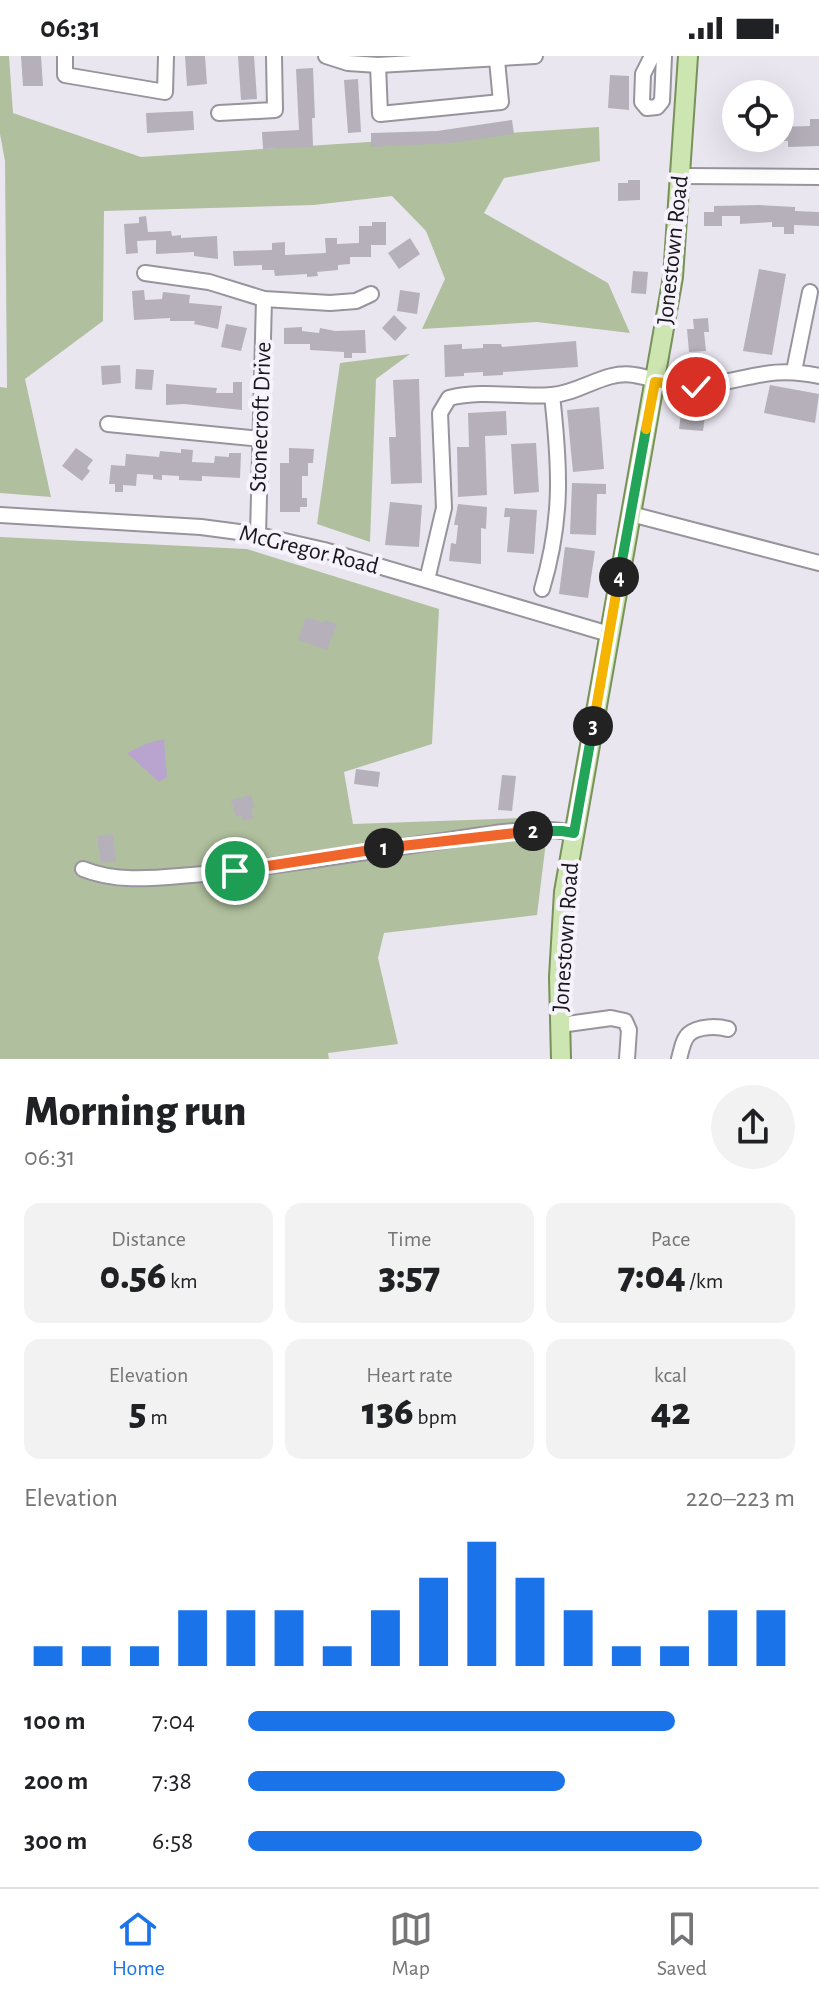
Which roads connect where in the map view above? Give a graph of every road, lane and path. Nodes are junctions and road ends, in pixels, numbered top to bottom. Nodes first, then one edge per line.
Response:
1 (65, 56) edge
2 (166, 56) edge
3 (274, 56) edge
4 (326, 56) edge
5 (535, 56) edge
6 (652, 56) edge
7 (664, 56) edge
8 (688, 56) edge
9 (341, 59) edge
10 (497, 60) junction
11 (378, 65) junction
12 (219, 113) dead end
13 (682, 176) junction
14 (819, 177) edge
15 (145, 273) dead end
16 (810, 292) dead end
17 (371, 294) dead end
18 (264, 299) junction
19 (794, 371) junction
20 (819, 376) edge
21 (655, 382) junction
22 (552, 395) junction
23 (108, 424) dead end
24 (261, 439) junction
25 (631, 514) junction
26 (0, 515) edge
27 (258, 535) junction
28 (819, 563) edge
29 (427, 580) junction
30 (542, 589) dead end
31 (609, 634) junction
32 (574, 833) junction
33 (83, 869) dead end
34 (560, 1025) junction
35 (728, 1029) dead end
36 (561, 1059) edge
37 (627, 1059) edge
38 (679, 1059) edge

1 - 2 street
3 - 12 street
4 - 9 street
5 - 10 street
6 - 7 street
8 - 13 main road, Jonestown Road
9 - 11 street
10 - 11 street
10 - 11 street
13 - 14 street
13 - 21 main road, Jonestown Road
15 - 18 street
16 - 19 street
17 - 18 street
18 - 24 street, Stonecroft Drive
19 - 20 street
19 - 21 street
21 - 22 street
21 - 25 main road, Jonestown Road
22 - 29 street
22 - 30 street
23 - 24 street
24 - 27 street, Stonecroft Drive
25 - 28 street
25 - 31 main road, Jonestown Road
26 - 27 street, McGregor Road
27 - 29 street, McGregor Road
29 - 31 street, McGregor Road
31 - 32 main road, Jonestown Road
32 - 33 street
32 - 34 main road, Jonestown Road
34 - 36 main road, Jonestown Road
34 - 37 street
35 - 38 street

